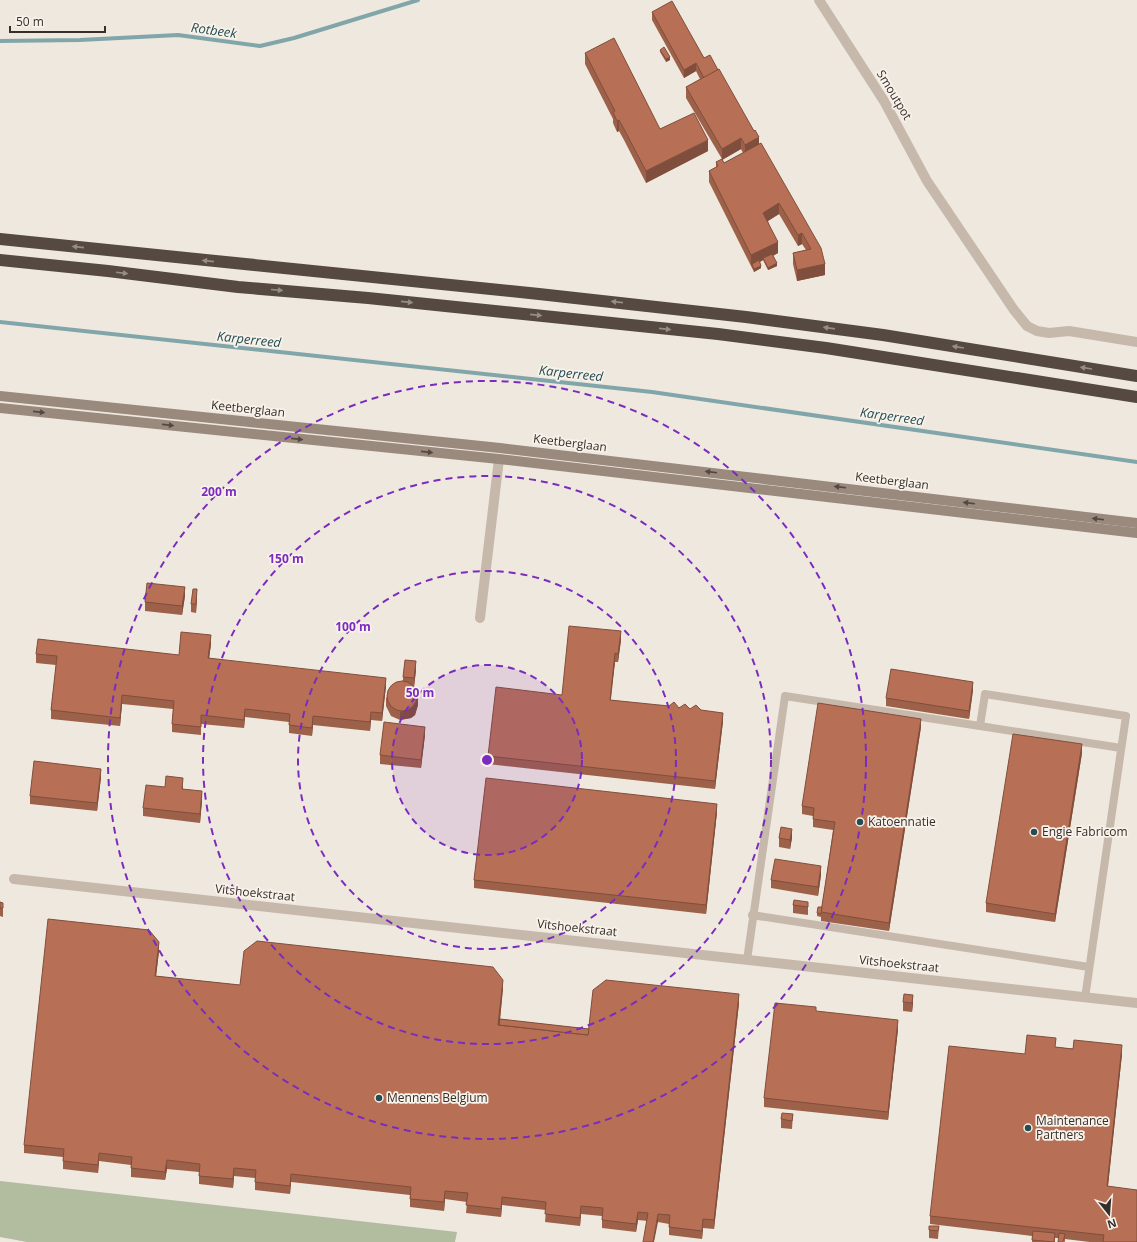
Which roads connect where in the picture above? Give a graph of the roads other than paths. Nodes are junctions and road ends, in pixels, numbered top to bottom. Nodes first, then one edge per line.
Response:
1 (819, 0) edge
2 (0, 239) edge
3 (0, 260) edge
4 (1137, 342) edge
5 (1137, 376) edge
6 (0, 396) edge
7 (1137, 397) edge
8 (0, 408) edge
9 (499, 459) junction
10 (1137, 523) edge
11 (1137, 533) edge
12 (480, 618) dead end
13 (980, 726) junction
14 (1121, 748) junction
15 (14, 879) dead end
16 (752, 915) junction
17 (746, 960) junction
18 (1089, 967) junction
19 (1085, 998) junction
20 (1137, 1003) edge

1 - 4 street, Smoutpot
5 -> 2 highway
3 -> 7 highway
10 -> 6 main road, Keetberglaan
8 -> 9 main road, Keetberglaan
9 - 11 main road, Keetberglaan
9 - 12 street
13 - 14 lane
13 - 14 lane
13 - 16 lane
14 - 18 lane
15 - 17 street, Vitshoekstraat
16 - 17 lane
16 - 18 lane
17 - 19 street, Vitshoekstraat
18 - 19 lane
19 - 20 street, Vitshoekstraat

